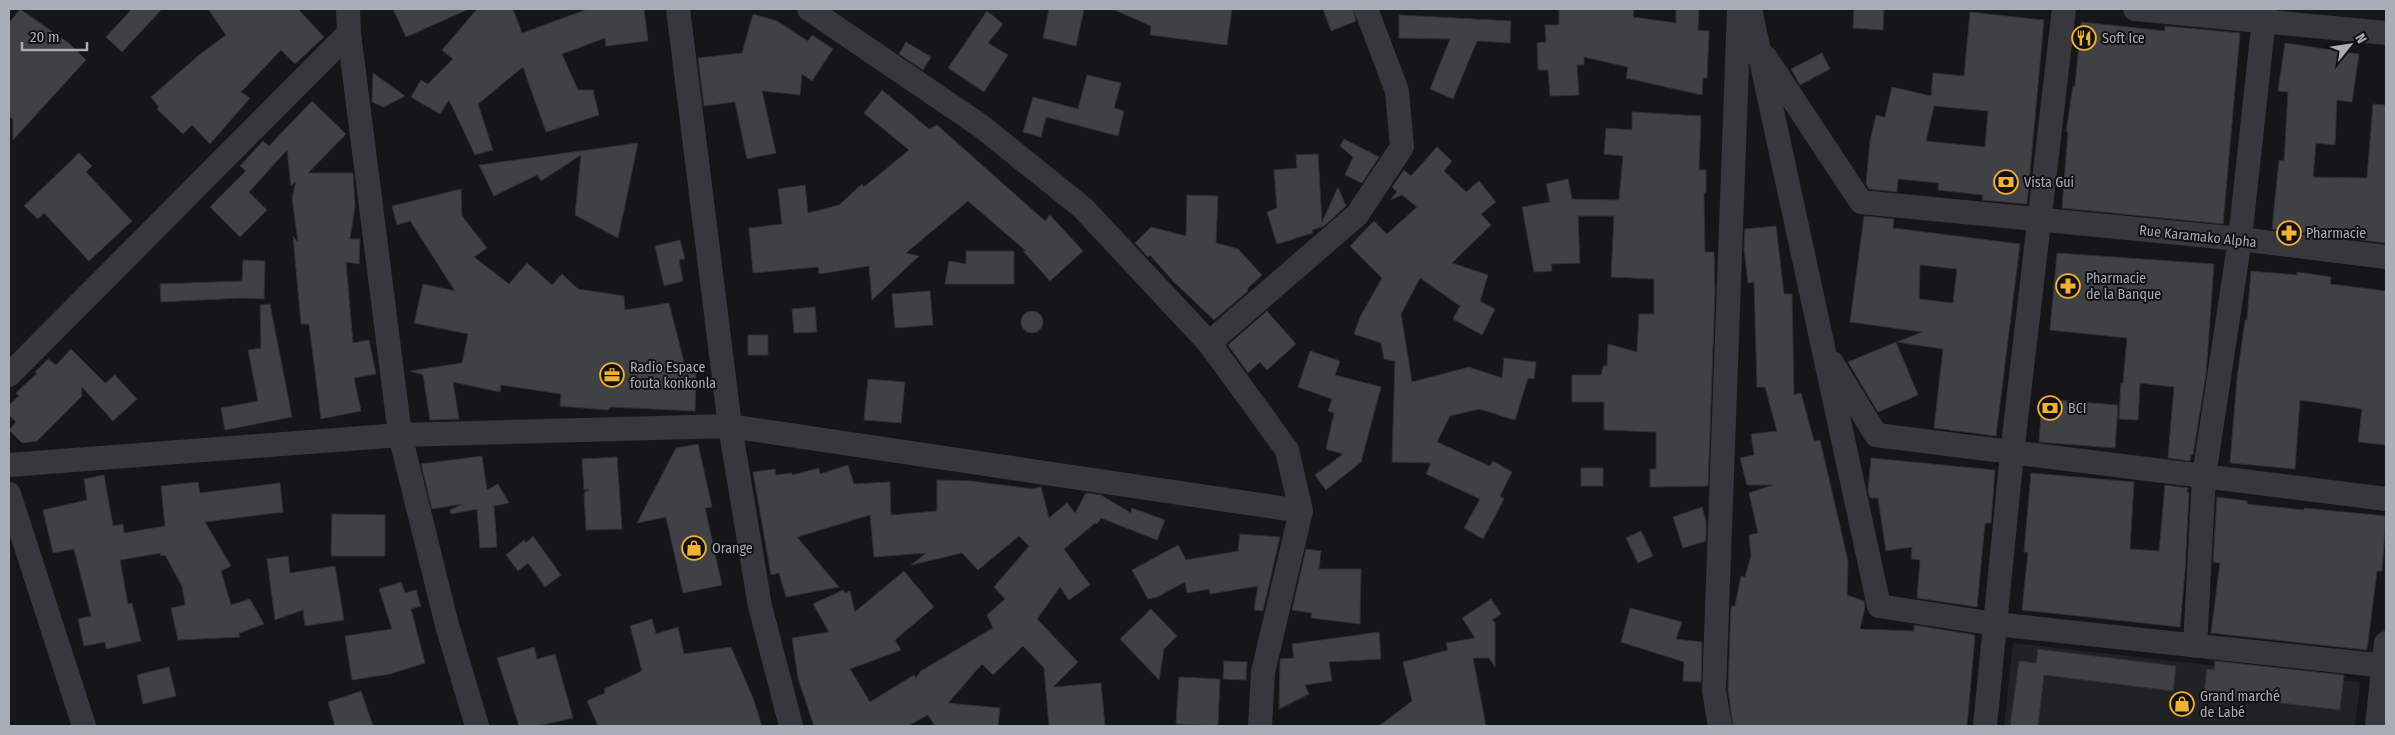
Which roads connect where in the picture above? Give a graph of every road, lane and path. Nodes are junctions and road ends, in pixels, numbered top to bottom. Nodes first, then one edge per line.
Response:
1 (348, 9) edge
2 (678, 9) edge
3 (809, 9) edge
4 (1366, 9) edge
5 (1739, 9) edge
6 (1750, 9) edge
7 (2064, 9) edge
8 (2135, 9) edge
9 (2265, 14) edge
10 (349, 33) junction
11 (2386, 33) edge
12 (1759, 46) junction
13 (2040, 221) junction
14 (2240, 240) junction
15 (2386, 257) edge
16 (1209, 343) junction
17 (1823, 348) junction
18 (9, 375) edge
19 (730, 426) junction
20 (400, 435) junction
21 (2012, 453) junction
22 (9, 465) edge
23 (2204, 476) junction
24 (9, 494) edge
25 (2386, 498) edge
26 (1301, 511) junction
27 (1995, 624) junction
28 (2195, 646) junction
29 (2385, 658) edge
30 (84, 726) edge
31 (477, 726) edge
32 (791, 726) edge
33 (1260, 726) edge
34 (1720, 726) edge
35 (1985, 726) edge
36 (2377, 726) edge

1 - 10 street
2 - 19 street
3 - 16 street
4 - 16 street
5 - 34 street
6 - 12 street
7 - 13 street
8 - 9 street
9 - 11 street
9 - 14 street
10 - 18 street
10 - 20 street
12 - 13 street, Rue Karamako Alpha
12 - 17 street
13 - 14 street, Rue Karamako Alpha
13 - 21 street
14 - 15 street, Rue Karamako Alpha
14 - 23 street
16 - 26 street
17 - 21 street
17 - 27 street
19 - 20 street
19 - 26 street
19 - 32 street
20 - 22 street
20 - 31 street
21 - 23 street
21 - 27 street
23 - 25 street
23 - 28 street
24 - 30 street
26 - 33 street
27 - 28 street
27 - 35 street
28 - 29 street
29 - 36 street

